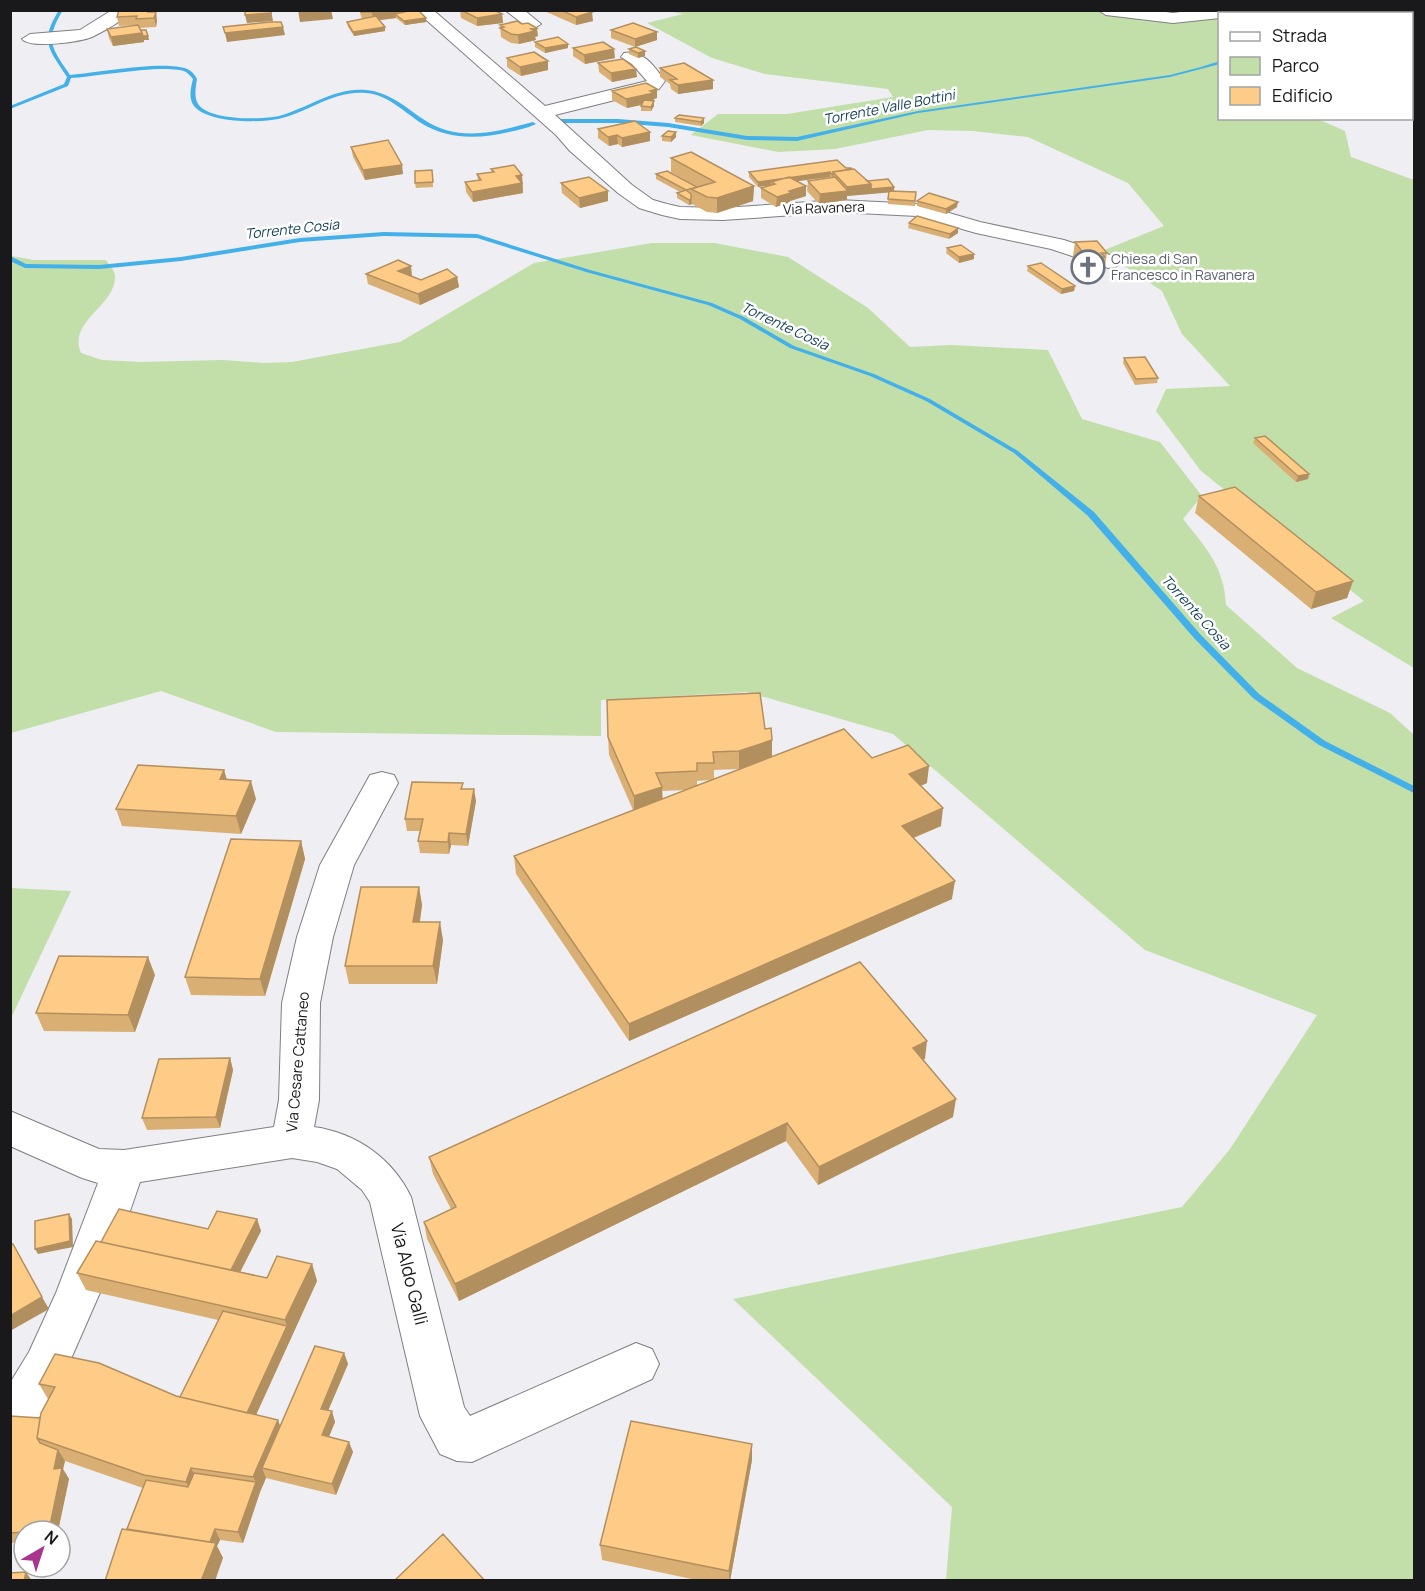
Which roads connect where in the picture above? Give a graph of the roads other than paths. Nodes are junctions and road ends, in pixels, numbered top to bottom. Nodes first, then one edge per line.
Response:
1 (124, 10) edge
2 (513, 10) edge
3 (1106, 10) edge
4 (1243, 10) edge
5 (429, 11) edge
6 (1227, 12) edge
7 (1218, 13) edge
8 (533, 24) edge
9 (30, 39) dead end
10 (630, 57) edge
11 (544, 115) junction
12 (1108, 262) dead end
13 (382, 783) dead end
14 (10, 1128) edge
15 (292, 1141) junction
16 (124, 1167) junction
17 (636, 1364) dead end
18 (10, 1415) edge

1 - 9 street
2 - 8 street
3 - 7 street
4 - 6 street
5 - 11 street, Via Ravanera
10 - 11 street
11 - 12 street, Via Ravanera
13 - 15 street, Via Cesare Cattaneo
14 - 16 street, Via Aldo Galli
15 - 16 street, Via Aldo Galli
15 - 17 street, Via Aldo Galli
16 - 18 street

